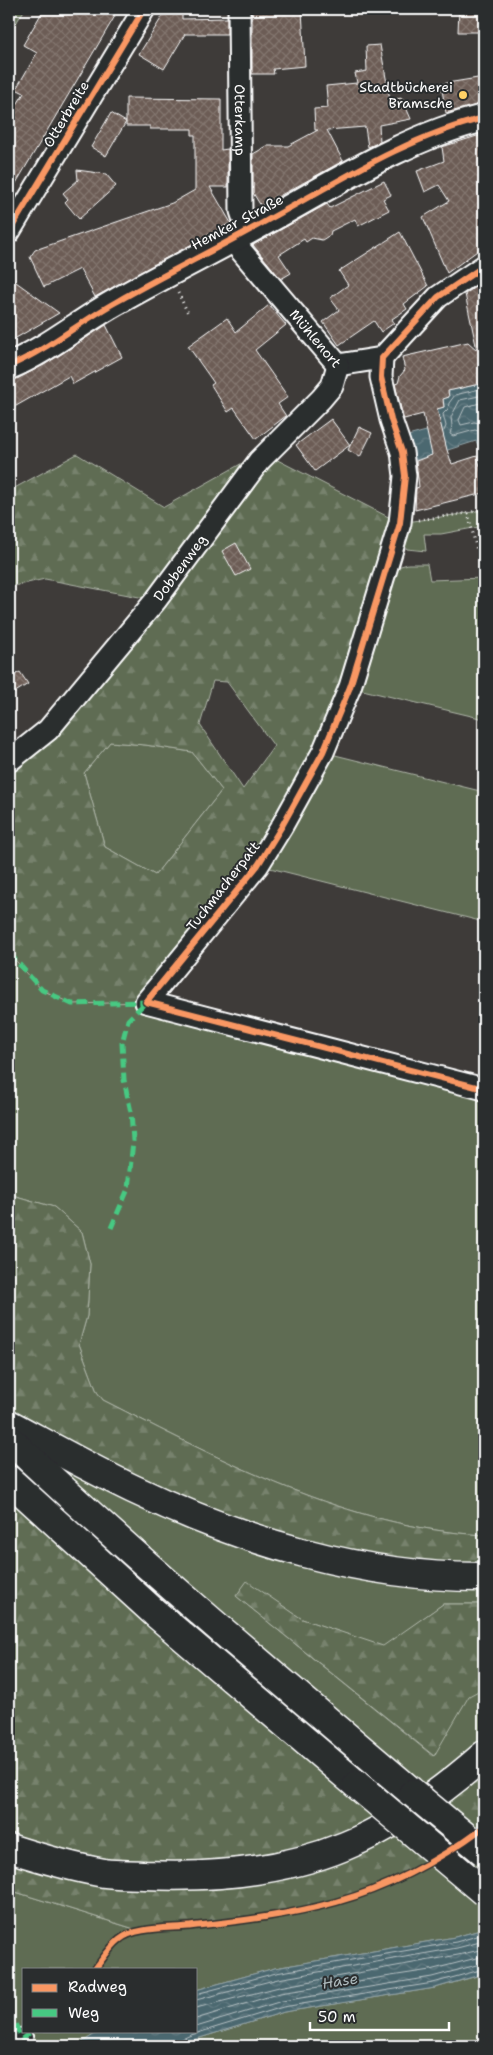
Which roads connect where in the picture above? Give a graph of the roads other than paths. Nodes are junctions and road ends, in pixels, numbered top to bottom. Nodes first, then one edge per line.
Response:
1 (144, 9) edge
2 (239, 9) edge
3 (484, 118) edge
4 (9, 232) edge
5 (231, 241) junction
6 (484, 266) edge
7 (93, 316) junction
8 (9, 352) edge
9 (382, 358) junction
10 (338, 365) junction
11 (9, 366) edge
12 (9, 761) edge
13 (484, 1089) edge
14 (9, 1424) edge
15 (9, 1439) edge
16 (9, 1480) edge
17 (484, 1577) edge
18 (484, 1755) edge
19 (9, 1848) edge
20 (484, 1852) edge
21 (484, 1892) edge

1 - 4 street, Otterbreite
2 - 5 street, Otterkamp
3 - 5 main road, Hemker Straße
5 - 7 main road, Hemker Straße
5 - 10 street, Mühlenort
6 - 9 street
7 - 8 main road, Hemker Straße
7 - 11 main road, Hemker Straße
9 - 10 street, Mühlenort
9 - 13 street, Tuchmacherpatt
10 - 12 street, Dobbenweg
14 - 17 highway
15 - 20 highway, bridge
16 - 21 highway, bridge
18 - 19 highway

